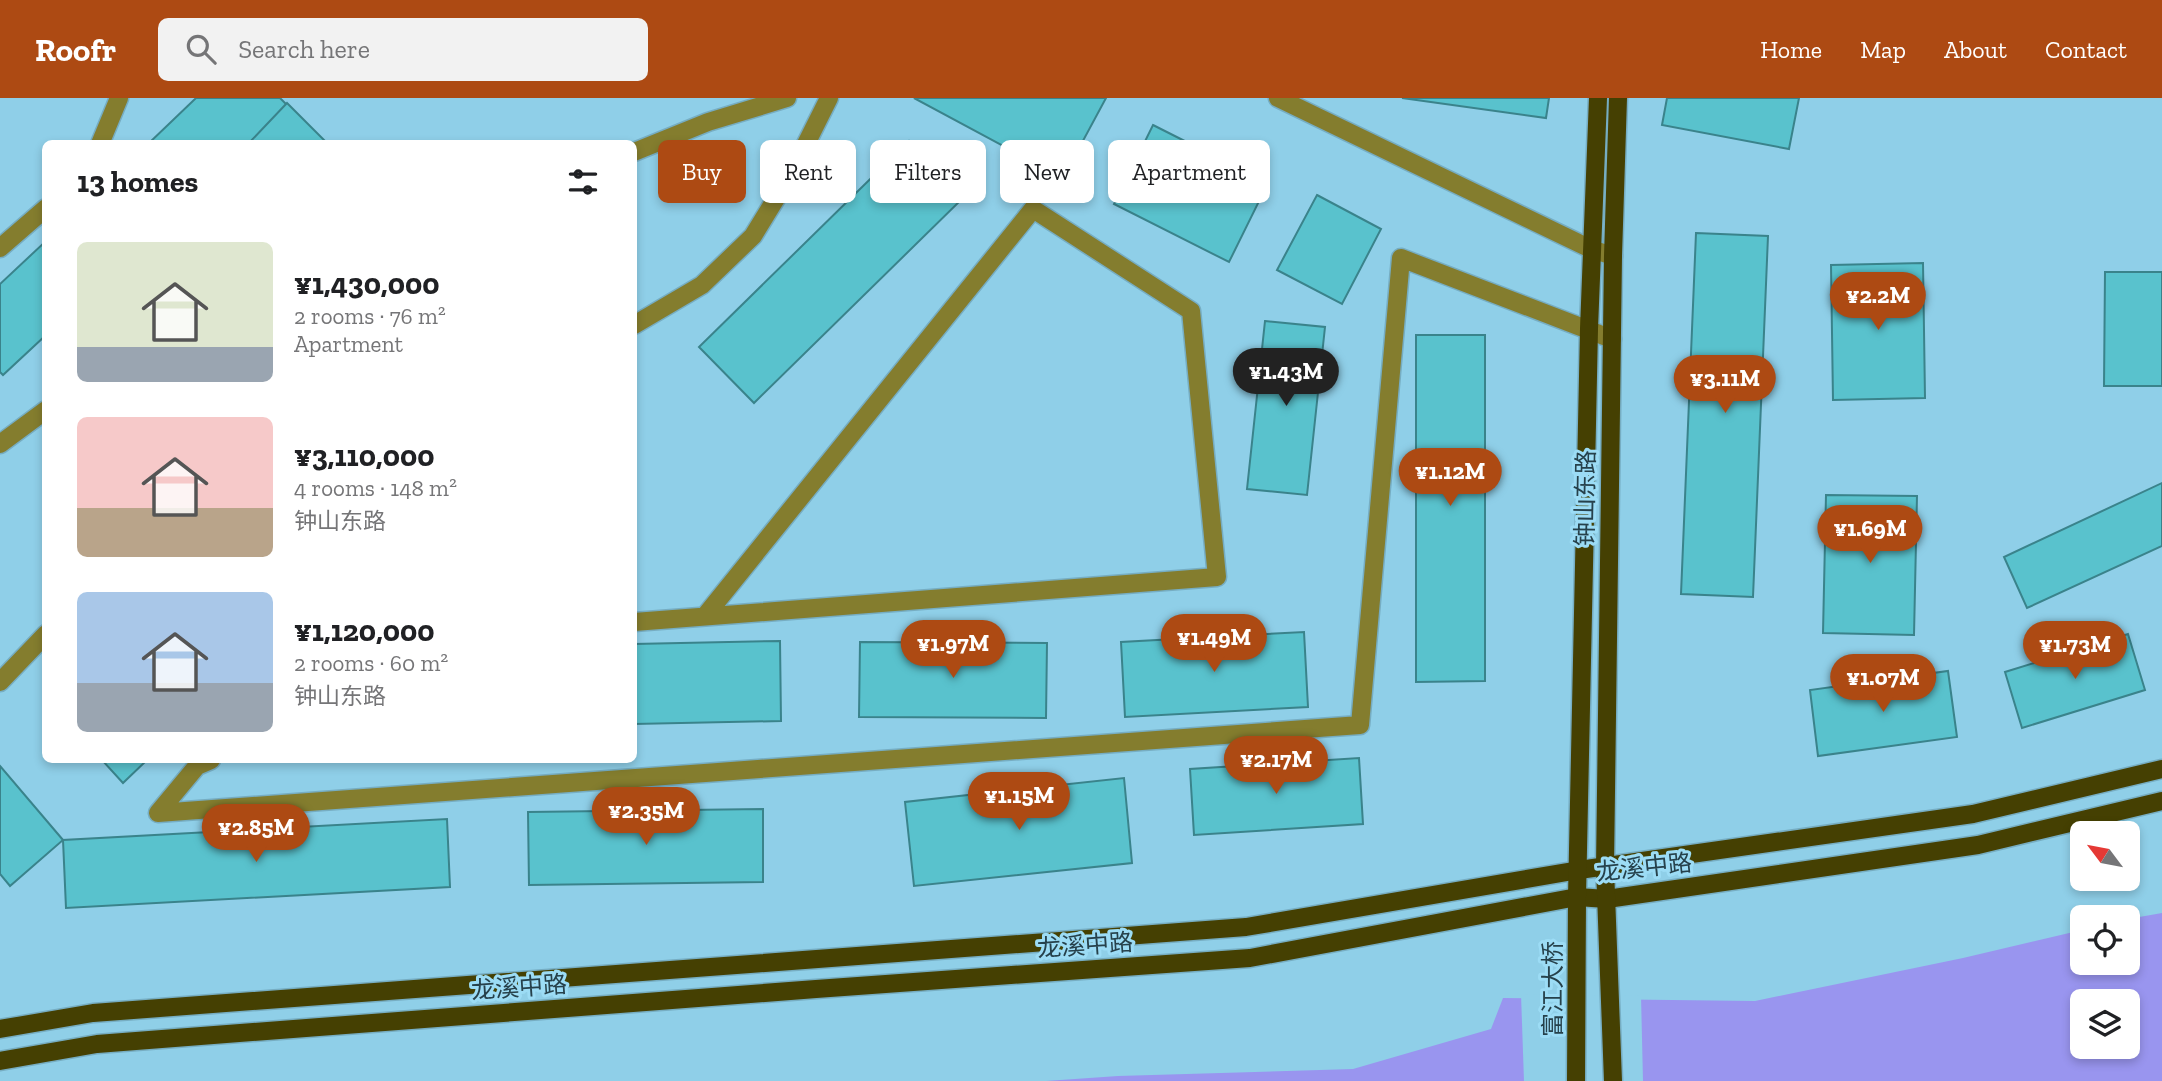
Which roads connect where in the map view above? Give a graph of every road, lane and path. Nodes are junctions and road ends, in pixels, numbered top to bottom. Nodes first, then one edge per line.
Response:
1 (119, 98) edge
2 (787, 98) edge
3 (829, 98) edge
4 (1278, 98) edge
5 (1598, 98) edge
6 (1618, 98) edge
7 (102, 140) edge
8 (637, 151) edge
9 (42, 211) edge
10 (0, 248) edge
11 (1591, 249) junction
12 (1613, 256) junction
13 (637, 323) edge
14 (1589, 329) junction
15 (1612, 339) junction
16 (42, 414) edge
17 (0, 444) edge
18 (705, 616) junction
19 (637, 622) edge
20 (42, 638) edge
21 (0, 682) edge
22 (204, 763) edge
23 (2162, 769) edge
24 (2162, 801) edge
25 (1605, 868) junction
26 (1579, 870) junction
27 (1577, 897) junction
28 (1607, 900) junction
29 (0, 1029) edge
30 (0, 1061) edge
31 (1576, 1081) edge
32 (1613, 1081) edge

1 - 7 street
2 - 8 street
3 - 13 street
4 - 11 street
5 - 11 main road, 钟山东路
6 - 12 main road, 钟山东路
9 - 10 street
11 - 12 street
11 - 14 main road, 钟山东路
12 - 15 main road, 钟山东路
14 - 15 street
14 - 22 street
14 - 26 main road, 钟山东路
15 - 25 main road, 钟山东路
16 - 17 street
18 - 18 street
18 - 19 street
20 - 21 street
23 - 25 main road, 龙溪中路
24 - 28 main road, 龙溪中路
25 - 26 main road, 龙溪中路
25 - 28 main road, 钟山东路
26 - 27 main road, 钟山东路
26 - 29 main road, 龙溪中路
27 - 28 main road, 龙溪中路
27 - 30 main road, 龙溪中路
27 - 31 main road, 富江大桥
28 - 32 main road

